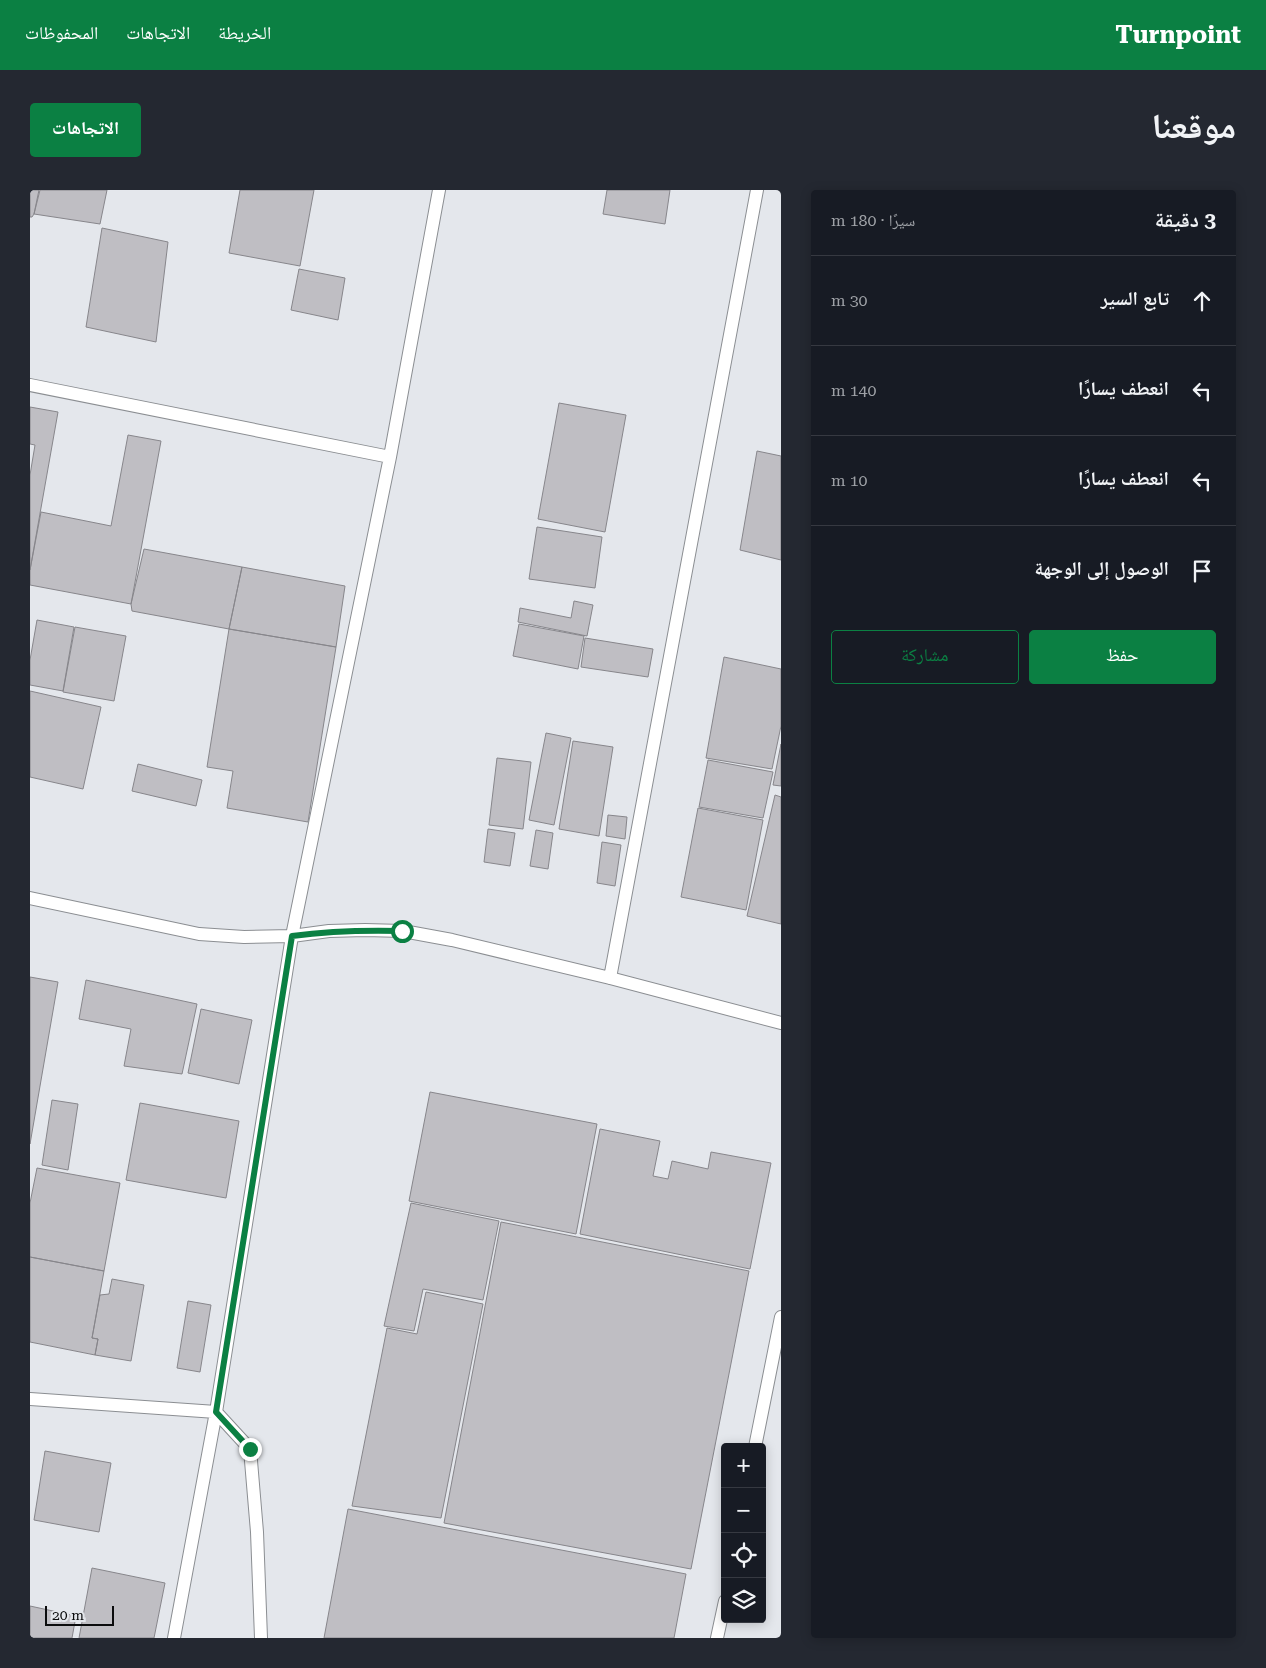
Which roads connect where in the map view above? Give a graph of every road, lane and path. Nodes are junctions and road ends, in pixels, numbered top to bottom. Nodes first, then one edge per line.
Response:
1 (440, 190) edge
2 (757, 190) edge
3 (30, 385) edge
4 (390, 457) junction
5 (30, 898) edge
6 (292, 936) junction
7 (610, 978) junction
8 (781, 1023) edge
9 (781, 1317) edge
10 (30, 1399) edge
11 (216, 1412) junction
12 (756, 1443) edge
13 (721, 1622) edge
14 (174, 1638) edge
15 (261, 1638) edge
16 (718, 1638) edge

1 - 4 lane
2 - 7 lane
3 - 4 lane
4 - 6 lane
5 - 6 lane
6 - 7 lane
6 - 11 lane
7 - 8 lane
9 - 12 lane
10 - 11 lane
11 - 14 lane
11 - 15 lane
13 - 16 lane

